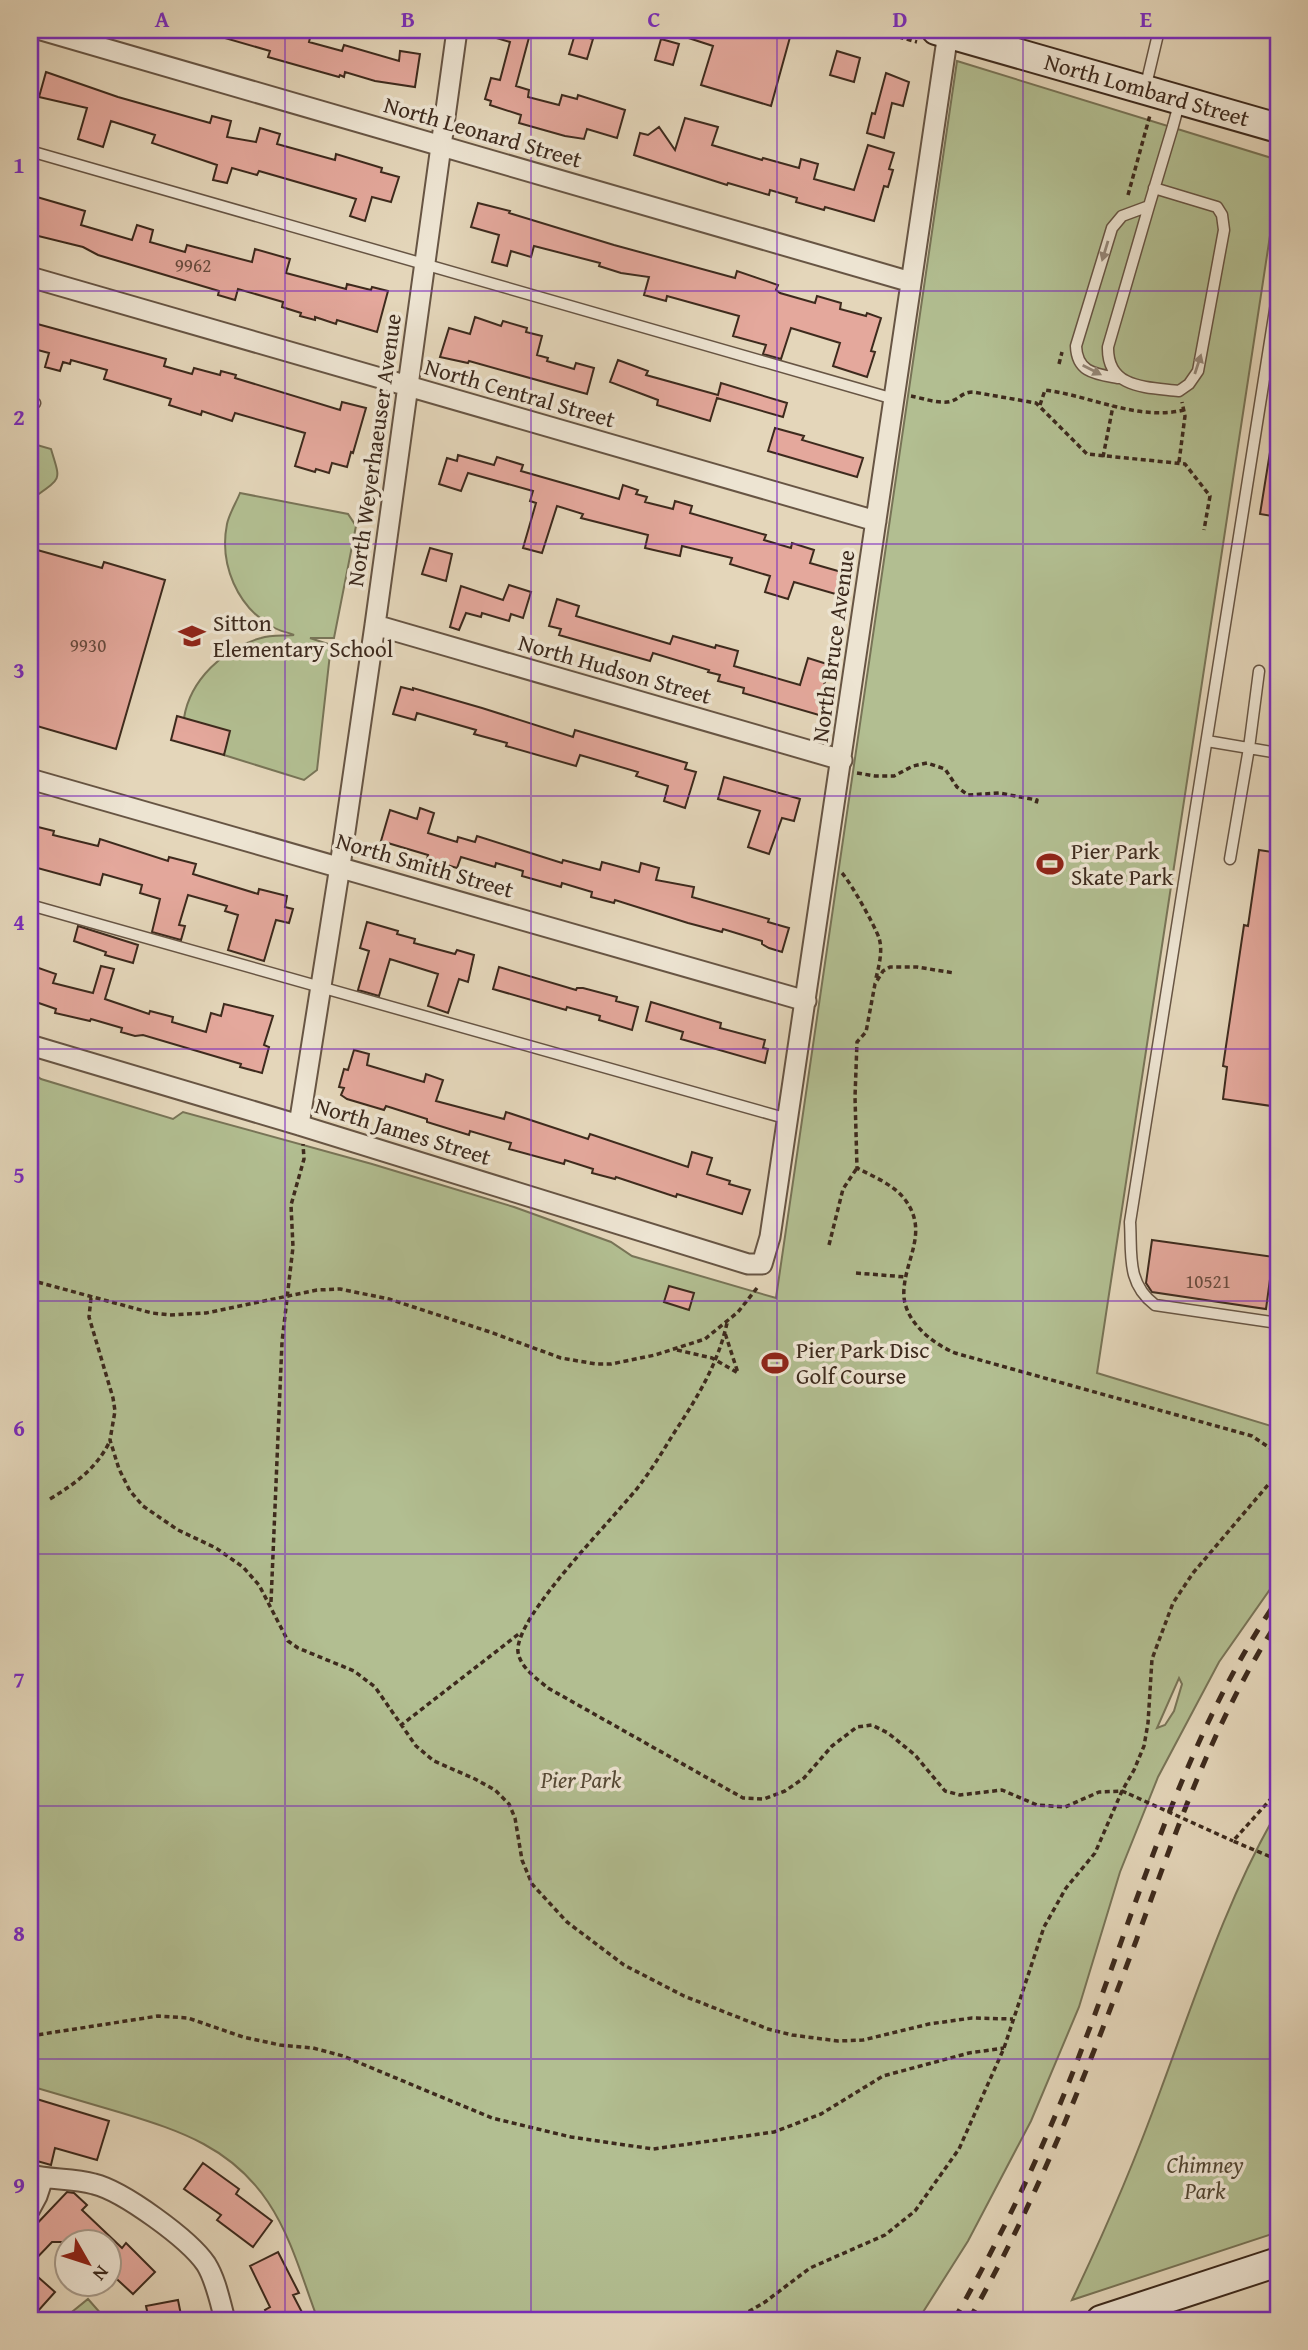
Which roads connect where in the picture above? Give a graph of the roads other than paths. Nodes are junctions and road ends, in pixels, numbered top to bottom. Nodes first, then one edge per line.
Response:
1 (41, 30) edge
2 (457, 30) edge
3 (1159, 30) edge
4 (956, 33) edge
5 (1161, 94) junction
6 (1278, 128) edge
7 (440, 145) junction
8 (30, 151) edge
9 (1154, 188) junction
10 (1149, 206) junction
11 (424, 266) junction
12 (30, 277) edge
13 (911, 282) junction
14 (1278, 291) edge
15 (1276, 324) edge
16 (1122, 379) junction
17 (408, 387) junction
18 (895, 396) junction
19 (876, 521) junction
20 (374, 625) junction
21 (1259, 671) dead end
22 (1207, 741) junction
23 (1249, 748) junction
24 (1278, 753) edge
25 (841, 765) junction
26 (30, 779) edge
27 (1230, 859) dead end
28 (340, 866) junction
29 (30, 905) edge
30 (320, 986) junction
31 (806, 1000) junction
32 (30, 1045) edge
33 (788, 1119) junction
34 (299, 1125) junction
35 (762, 1264) joint
36 (1278, 1323) edge
37 (37, 2176) edge
38 (30, 2208) edge
39 (1278, 2262) edge
40 (225, 2320) edge
41 (1101, 2320) edge

1 - 7 street, North Leonard Street
2 - 7 street, North Weyerhaeuser Avenue
3 - 5 lane
4 - 5 main road, North Lombard Street
4 - 13 street, North Bruce Avenue
5 - 6 main road, North Lombard Street
5 - 9 lane
7 - 11 street, North Weyerhaeuser Avenue
7 - 13 street, North Leonard Street
8 - 11 lane
9 - 10 lane
16 -> 9 lane
10 - 16 lane
10 -> 16 lane
11 - 17 street, North Weyerhaeuser Avenue
11 - 18 lane
12 - 17 street, North Central Street
13 - 18 street, North Bruce Avenue
14 - 15 lane
15 - 22 lane
17 - 19 street, North Central Street
17 - 20 street, North Weyerhaeuser Avenue
18 - 19 street, North Bruce Avenue
19 - 25 street, North Bruce Avenue
20 - 25 street, North Hudson Street
20 - 28 street, North Weyerhaeuser Avenue
21 - 23 lane
22 - 23 lane
22 - 36 lane
23 - 24 lane
23 - 27 lane
25 - 31 street, North Bruce Avenue
26 - 28 street, North Smith Street
28 - 30 street, North Weyerhaeuser Avenue
28 - 31 street, North Smith Street
29 - 30 lane
30 - 33 lane
30 - 34 street, North Weyerhaeuser Avenue
31 - 33 street, North Bruce Avenue
32 - 34 street, North James Street
33 - 35 street, North Bruce Avenue
34 - 35 street, North James Street
37 - 38 street
37 - 40 street
39 - 41 main road

